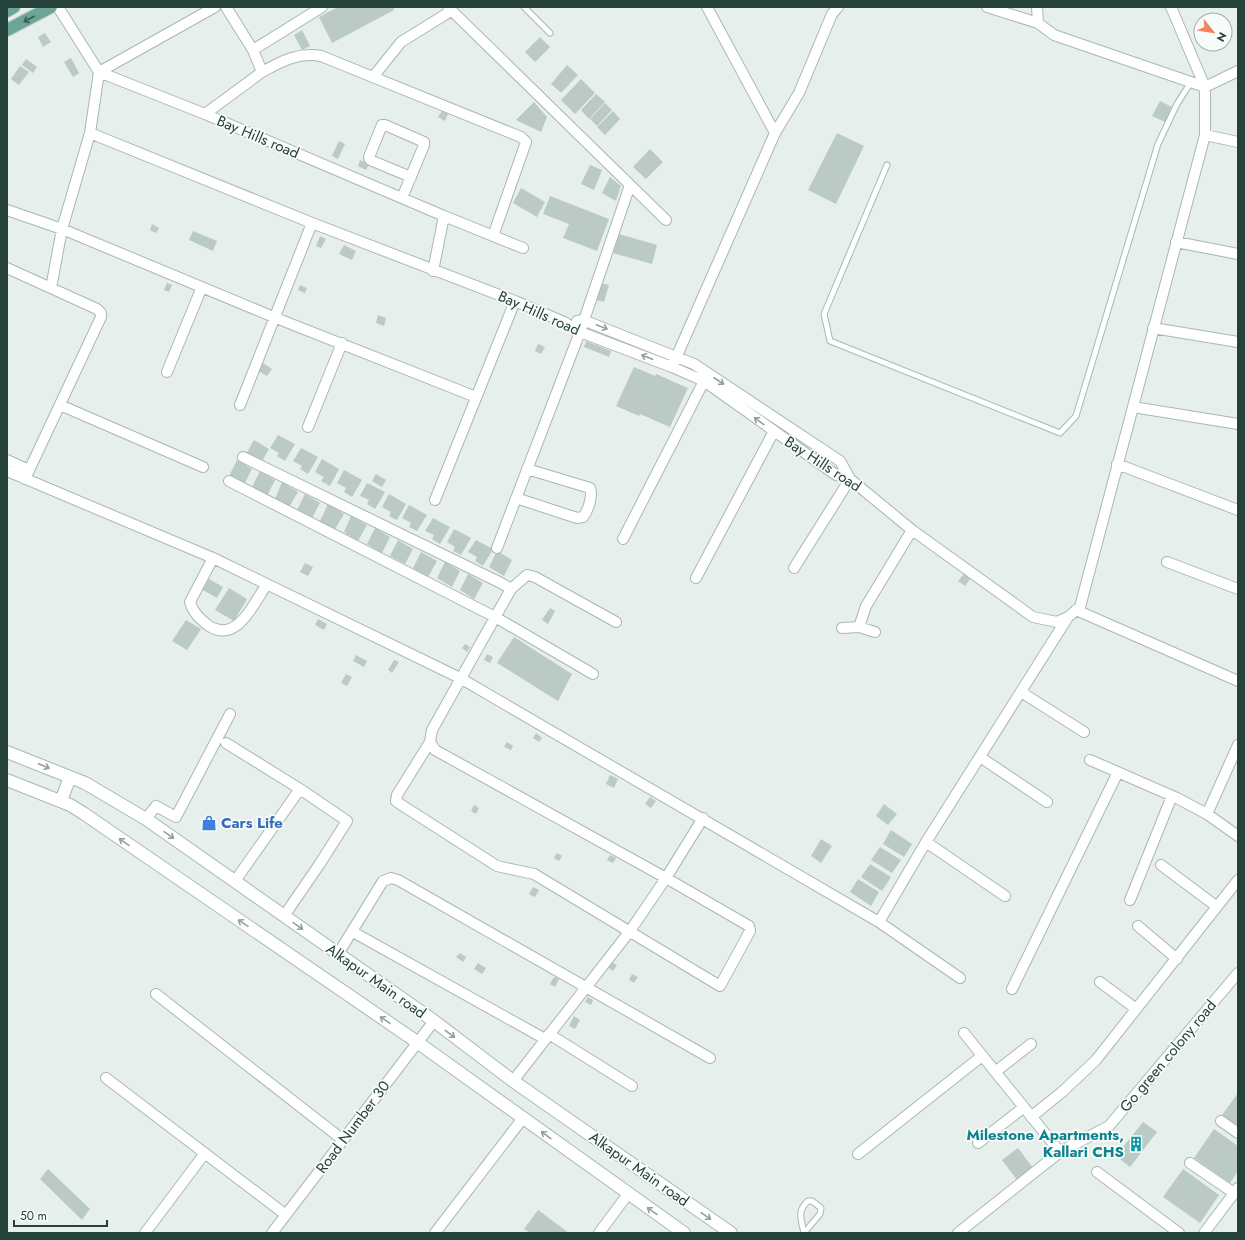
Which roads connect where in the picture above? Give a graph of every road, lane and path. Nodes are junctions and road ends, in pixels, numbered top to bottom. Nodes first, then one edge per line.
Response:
1 (14, 7) edge
2 (51, 7) edge
3 (58, 7) edge
4 (215, 7) edge
5 (226, 7) edge
6 (322, 7) edge
7 (524, 7) edge
8 (708, 7) edge
9 (838, 7) edge
10 (987, 7) edge
11 (1037, 7) edge
12 (1171, 7) edge
13 (449, 9) edge
14 (7, 11) edge
15 (1038, 23) junction
16 (7, 30) edge
17 (550, 33) dead end
18 (253, 50) junction
19 (1238, 71) edge
20 (99, 72) junction
21 (262, 72) junction
22 (373, 77) junction
23 (1191, 82) junction
24 (1205, 87) junction
25 (205, 114) junction
26 (90, 133) junction
27 (775, 133) junction
28 (1205, 134) junction
29 (1238, 142) edge
30 (887, 165) dead end
31 (411, 177) junction
32 (630, 185) junction
33 (402, 198) junction
34 (7, 210) edge
35 (444, 216) junction
36 (666, 220) dead end
37 (312, 223) junction
38 (62, 229) junction
39 (493, 236) junction
40 (1176, 242) junction
41 (523, 248) dead end
42 (1238, 254) edge
43 (7, 268) edge
44 (433, 271) junction
45 (202, 287) junction
46 (51, 288) junction
47 (515, 301) junction
48 (276, 318) junction
49 (583, 320) junction
50 (564, 322) junction
51 (1153, 328) junction
52 (580, 332) junction
53 (1238, 342) edge
54 (342, 344) junction
55 (676, 357) junction
56 (672, 366) junction
57 (167, 372) dead end
58 (704, 382) junction
59 (476, 398) junction
60 (60, 405) junction
61 (240, 405) dead end
62 (1133, 406) junction
63 (1238, 424) edge
64 (308, 427) dead end
65 (774, 431) junction
66 (243, 457) dead end
67 (7, 460) edge
68 (1116, 464) junction
69 (203, 467) dead end
70 (527, 469) junction
71 (7, 471) edge
72 (27, 475) junction
73 (850, 479) junction
74 (229, 480) dead end
75 (516, 498) junction
76 (435, 500) dead end
77 (1238, 510) edge
78 (912, 530) junction
79 (623, 539) dead end
80 (497, 548) dead end
81 (213, 558) junction
82 (1167, 562) dead end
83 (794, 568) dead end
84 (696, 578) dead end
85 (267, 584) junction
86 (1238, 589) edge
87 (510, 590) junction
88 (1072, 614) junction
89 (495, 616) junction
90 (616, 622) dead end
91 (860, 627) junction
92 (842, 628) dead end
93 (875, 632) dead end
94 (593, 674) dead end
95 (460, 678) junction
96 (1238, 681) edge
97 (1021, 692) junction
98 (230, 714) dead end
99 (1084, 732) dead end
100 (430, 742) junction
101 (226, 743) dead end
102 (1238, 745) edge
103 (7, 752) edge
104 (980, 757) junction
105 (1090, 760) dead end
106 (1118, 772) junction
107 (70, 777) junction
108 (7, 780) edge
109 (300, 789) junction
110 (1172, 796) junction
111 (61, 801) junction
112 (1047, 802) dead end
113 (1207, 814) junction
114 (703, 818) junction
115 (146, 819) junction
116 (1238, 836) edge
117 (926, 842) junction
118 (1161, 865) dead end
119 (666, 878) junction
120 (1238, 880) edge
121 (235, 881) junction
122 (1006, 896) dead end
123 (1130, 900) dead end
124 (1216, 906) junction
125 (284, 916) junction
126 (879, 922) junction
127 (1138, 926) dead end
128 (630, 931) junction
129 (353, 932) junction
130 (338, 954) junction
131 (1177, 959) junction
132 (1238, 973) edge
133 (960, 978) dead end
134 (1100, 982) dead end
135 (585, 988) junction
136 (1012, 989) dead end
137 (156, 994) dead end
138 (1135, 1008) junction
139 (434, 1022) junction
140 (964, 1033) dead end
141 (547, 1036) junction
142 (417, 1042) junction
143 (1031, 1044) dead end
144 (982, 1056) junction
145 (710, 1058) dead end
146 (995, 1072) junction
147 (106, 1078) dead end
148 (513, 1081) junction
149 (632, 1086) dead end
150 (1023, 1108) junction
151 (1031, 1117) junction
152 (523, 1118) junction
153 (1221, 1121) dead end
154 (1238, 1133) edge
155 (343, 1140) junction
156 (978, 1143) dead end
157 (1060, 1152) junction
158 (205, 1153) junction
159 (858, 1154) dead end
160 (1190, 1163) dead end
161 (1097, 1172) dead end
162 (1236, 1190) edge
163 (628, 1194) junction
164 (286, 1215) junction
165 (145, 1233) edge
166 (272, 1233) edge
167 (435, 1233) edge
168 (599, 1233) edge
169 (684, 1233) edge
170 (731, 1233) edge
171 (804, 1233) edge
172 (958, 1233) edge
173 (1179, 1233) edge
174 (1204, 1233) edge

1 - 14 main road
2 -> 16 main road
3 - 20 street
4 - 20 street
5 - 18 street
6 - 18 street
7 - 17 lane
8 - 27 street
9 - 27 street
10 - 15 street
11 - 15 street
12 - 24 street
13 - 22 street
13 - 32 street
15 - 23 street
18 - 21 street
19 - 24 street
20 - 25 street, Bay Hills road
20 - 26 street
21 - 22 street
21 - 25 street
22 - 39 street
23 - 24 street
23 - 30 lane
24 - 28 street
25 - 33 street, Bay Hills road
26 - 37 street, Bay Hills road
26 - 38 street
27 - 55 street
28 - 29 street
28 - 40 street
31 - 31 street
31 - 33 street
32 - 36 street
32 - 49 street
33 - 35 street, Bay Hills road
34 - 38 street
35 - 39 street, Bay Hills road
35 - 44 street
37 - 44 street, Bay Hills road
37 - 48 street
38 - 45 street
38 - 46 street
39 - 41 street, Bay Hills road
40 - 42 street
40 - 51 street
43 - 46 street
44 - 47 street, Bay Hills road
45 - 48 street
45 - 57 street
46 - 60 street
47 - 50 street, Bay Hills road
47 - 59 street
48 - 54 street
48 - 61 street
49 - 50 street
49 - 52 street
49 -> 55 street
50 - 52 street, Bay Hills road
51 - 53 street
51 - 62 street
56 -> 52 street, Bay Hills road
52 - 70 street
54 - 59 street
54 - 64 street
55 - 56 street
55 -> 73 street
56 - 58 street, Bay Hills road
65 -> 58 street, Bay Hills road
58 - 79 street
59 - 76 street
60 - 69 street
60 - 72 street
62 - 63 street
62 - 68 street
65 - 73 street, Bay Hills road
65 - 84 street
66 - 87 street
67 - 72 street
68 - 77 street
68 - 88 street
70 - 75 street
70 - 75 street
71 - 72 street
72 - 81 street
73 - 78 street, Bay Hills road
73 - 83 street
74 - 89 street
75 - 80 street
78 - 88 street, Bay Hills road
78 - 91 street
81 - 85 street
81 - 85 street
82 - 86 street
85 - 95 street
87 - 89 street
87 - 90 street
88 - 96 street
88 - 97 street
89 - 94 street
89 - 95 street
91 - 92 street
91 - 93 street
95 - 100 street
95 - 114 street
97 - 99 street
97 - 104 street
98 - 115 street
100 - 119 street
100 - 128 street
101 - 109 street
102 - 113 street
103 -> 107 street, Alkapur Main road
104 - 112 street
104 - 117 street
105 - 106 street
106 - 110 street
106 - 136 street
107 - 111 street
107 - 115 street, Alkapur Main road
108 - 111 street, Alkapur Main road
109 - 121 street
109 - 125 street
110 - 113 street
110 - 123 street
142 -> 111 street, Alkapur Main road
113 - 116 street
114 - 119 street
114 - 126 street
115 -> 121 street, Alkapur Main road
117 - 122 street
117 - 126 street
118 - 124 street
119 - 128 street
119 - 128 street
120 - 124 street
121 - 125 street, Alkapur Main road
124 - 131 street
125 -> 130 street, Alkapur Main road
126 - 133 street
127 - 131 street
128 - 135 street
129 - 130 street
129 - 135 street
129 - 141 street
130 - 139 street, Alkapur Main road
131 - 138 street
132 - 157 street, Go green colony road
134 - 138 street
135 - 141 street
135 - 145 street
137 - 155 street
138 - 151 street
139 - 142 street, Road Number 30
139 -> 148 street, Alkapur Main road
140 - 144 street
141 - 148 street
141 - 149 street
142 - 152 street, Alkapur Main road
142 - 155 street, Road Number 30
143 - 146 street
144 - 146 street
144 - 159 street
146 - 150 street
147 - 158 street
148 -> 170 street, Alkapur Main road
150 - 151 street
150 - 156 street
151 - 157 street
163 -> 152 street, Alkapur Main road
152 - 167 street
153 - 154 street
155 - 164 street, Road Number 30
157 - 172 street, Go green colony road
158 - 164 street
158 - 165 street
160 - 162 street
161 - 173 street
162 - 174 street
163 - 168 street
169 -> 163 street, Alkapur Main road
164 - 166 street, Road Number 30
171 - 171 lane

